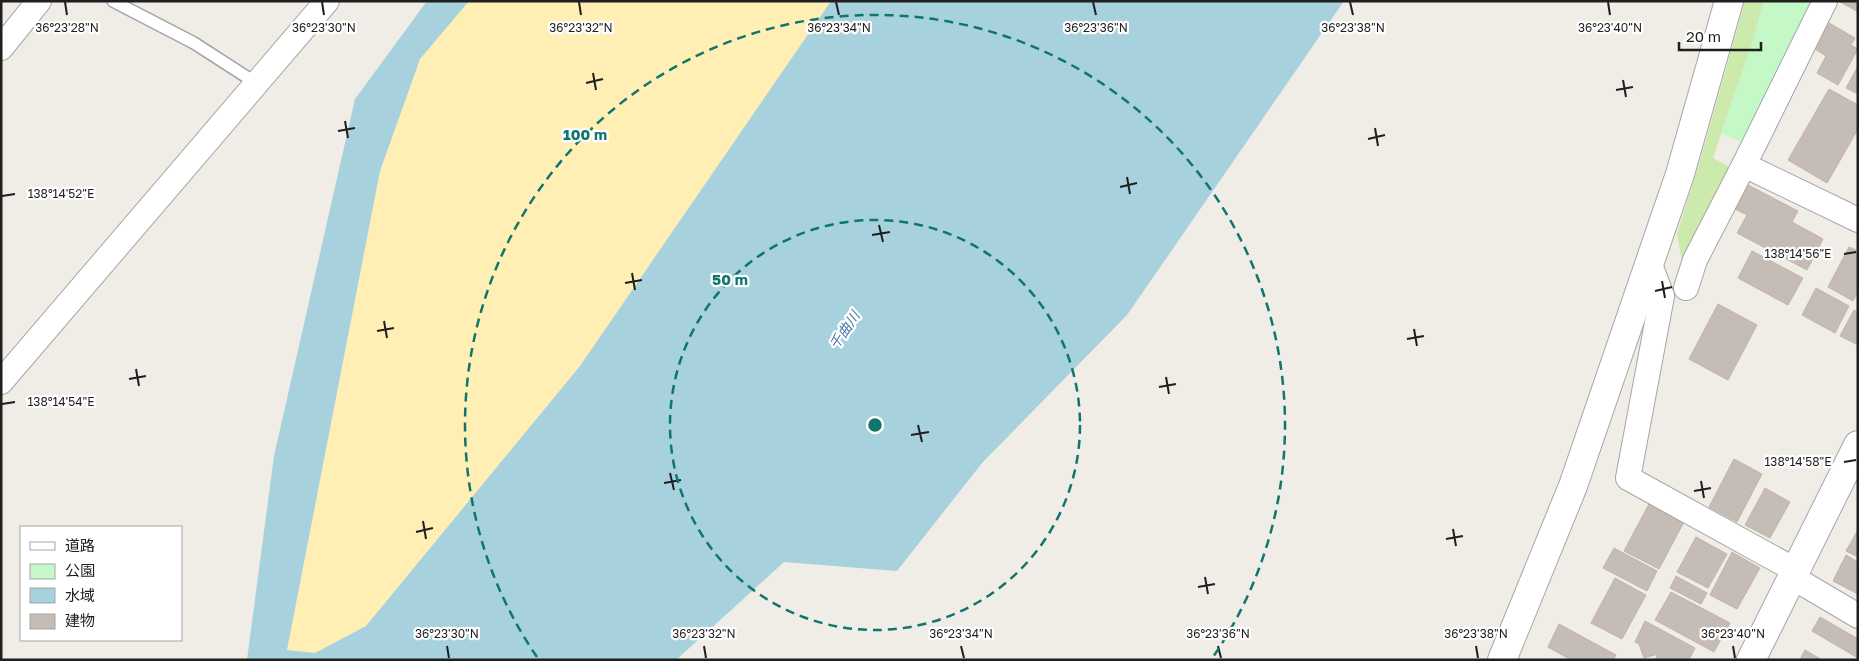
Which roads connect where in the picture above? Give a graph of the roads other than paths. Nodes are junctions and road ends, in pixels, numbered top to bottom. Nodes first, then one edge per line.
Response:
1 (39, 1) edge
2 (113, 1) edge
3 (327, 1) edge
4 (1729, 1) edge
5 (1825, 1) edge
6 (1, 48) edge
7 (256, 83) junction
8 (1744, 165) junction
9 (1858, 220) edge
10 (1649, 262) junction
11 (1686, 288) dead end
12 (1, 382) edge
13 (1858, 445) edge
14 (1793, 573) junction
15 (1858, 616) edge
16 (1502, 660) edge
17 (1751, 660) edge

1 - 6 street
2 - 7 lane
3 - 7 street
4 - 10 street
5 - 8 street
7 - 12 street
8 - 9 street
8 - 11 street
10 - 14 street
10 - 16 street
13 - 14 street
14 - 15 street
14 - 17 street

